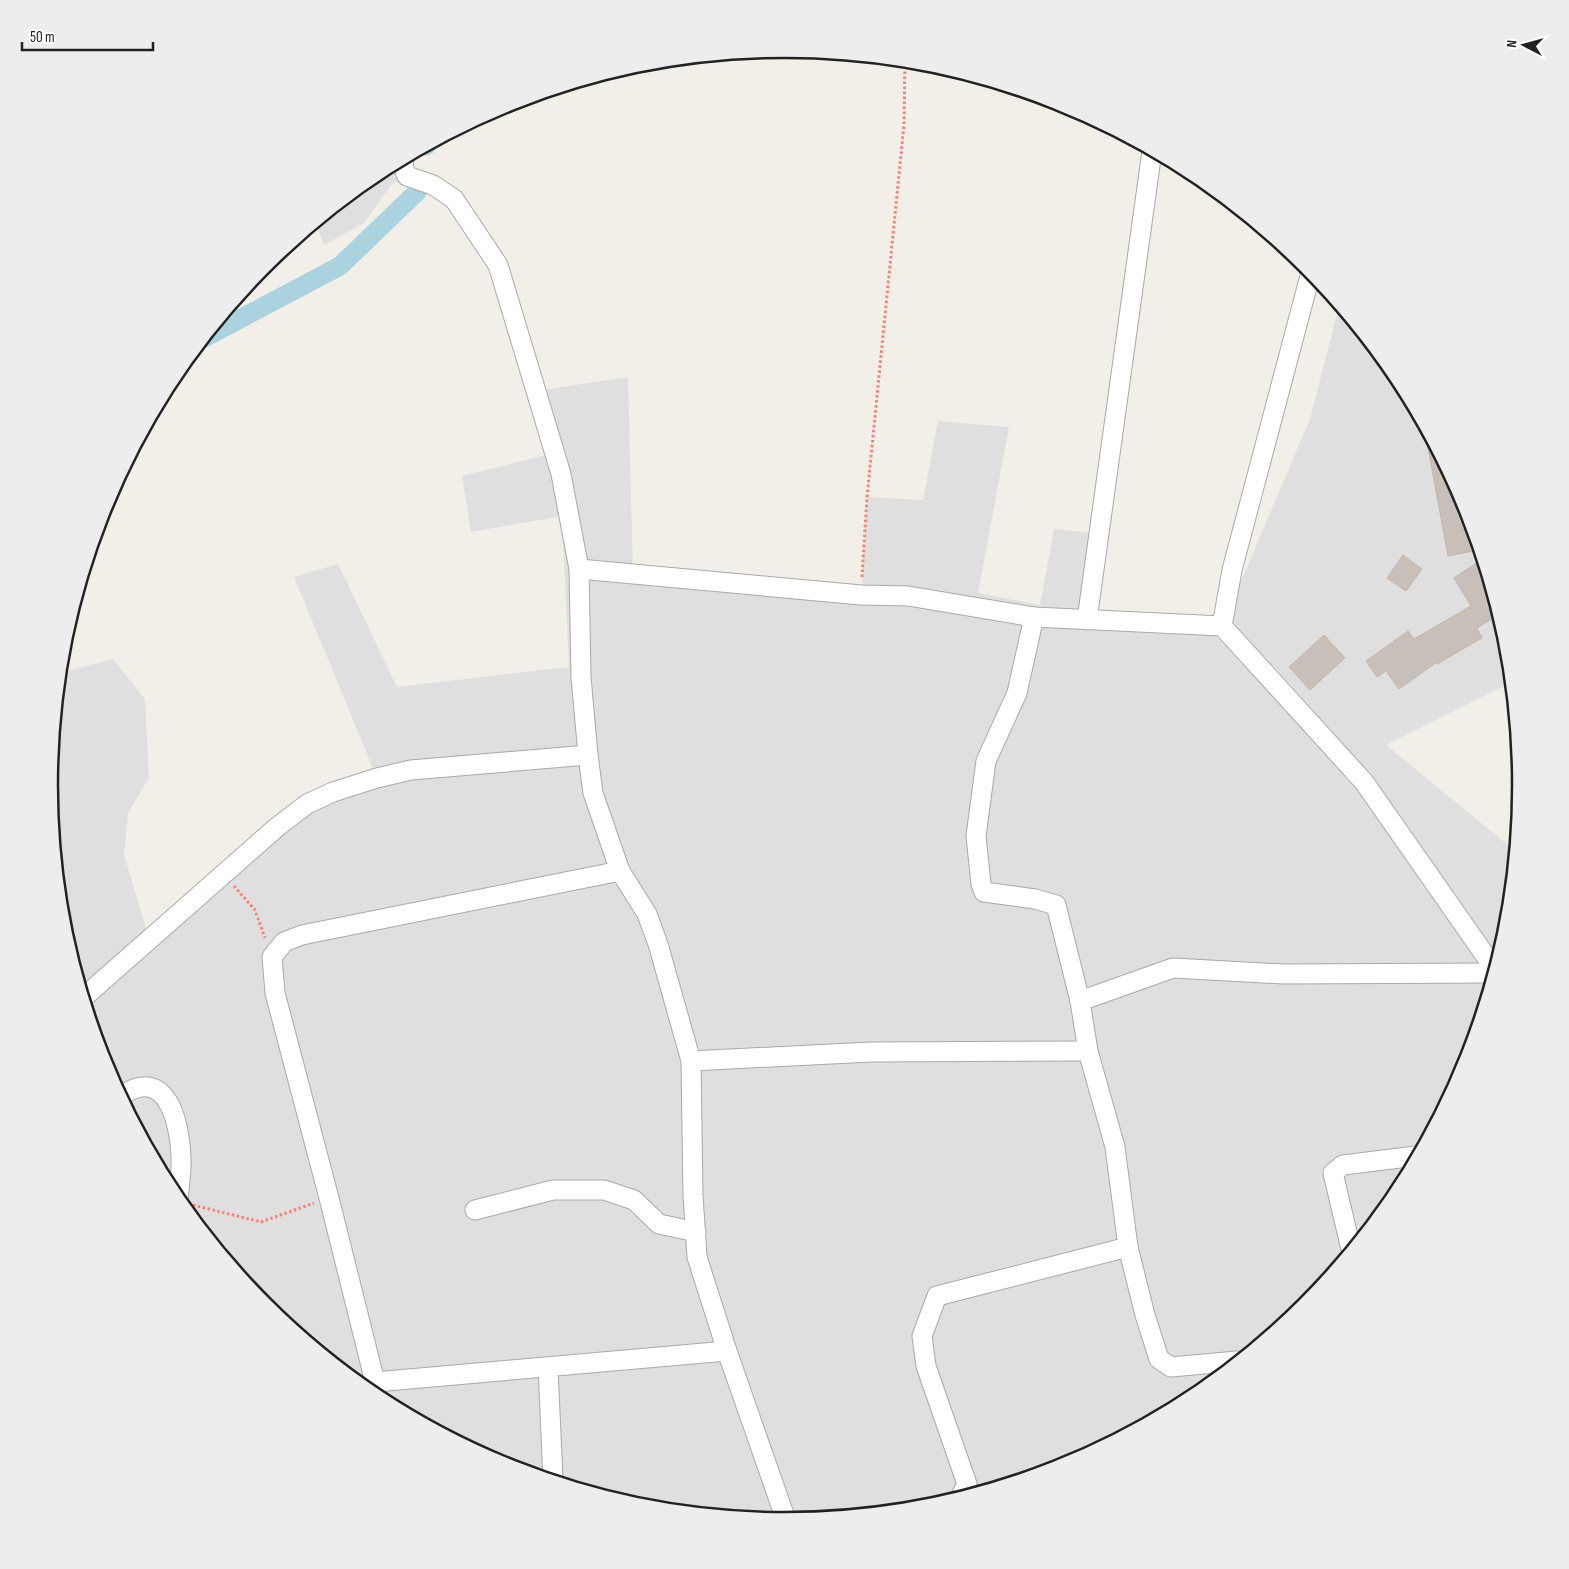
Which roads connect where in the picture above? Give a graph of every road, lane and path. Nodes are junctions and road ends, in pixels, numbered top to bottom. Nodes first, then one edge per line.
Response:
1 (905, 68) edge
2 (1151, 157) edge
3 (404, 166) edge
4 (1309, 281) edge
5 (579, 569) junction
6 (861, 595) junction
7 (1034, 617) junction
8 (1087, 620) junction
9 (1222, 626) junction
10 (588, 755) junction
11 (620, 871) junction
12 (223, 874) junction
13 (272, 957) junction
14 (1490, 962) edge
15 (1487, 973) edge
16 (88, 993) edge
17 (1080, 1001) junction
18 (1088, 1051) junction
19 (691, 1061) junction
20 (126, 1093) edge
21 (1408, 1157) edge
22 (183, 1193) edge
23 (329, 1198) junction
24 (191, 1204) edge
25 (474, 1210) dead end
26 (696, 1232) junction
27 (1349, 1242) edge
28 (1128, 1247) junction
29 (726, 1351) junction
30 (1226, 1362) edge
31 (548, 1367) junction
32 (374, 1384) edge
33 (380, 1388) edge
34 (553, 1474) edge
35 (965, 1489) edge
36 (783, 1512) edge

1 - 6 path
2 - 8 street
3 - 5 street
4 - 9 street
5 - 6 street
5 - 10 street
6 - 7 street
7 - 8 street
7 - 17 street
8 - 9 street
9 - 14 street
10 - 11 street
10 - 12 street
11 - 13 street
11 - 19 street
12 - 13 path
12 - 16 street
13 - 23 street
15 - 17 street
17 - 18 street
18 - 19 street
18 - 28 street
19 - 26 street
20 - 22 street
21 - 27 street
23 - 24 path
23 - 32 street
25 - 26 street
26 - 29 street
28 - 30 street
28 - 35 street
29 - 31 street
29 - 36 street
31 - 33 street
31 - 34 street

